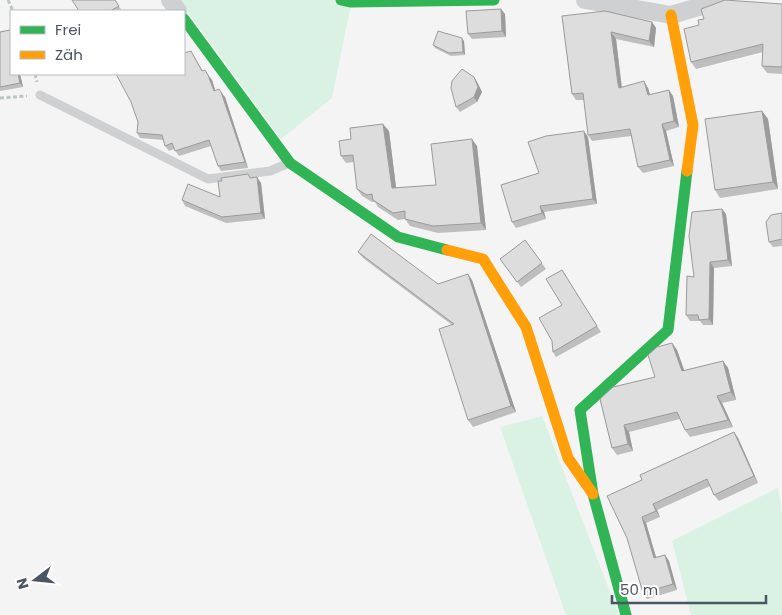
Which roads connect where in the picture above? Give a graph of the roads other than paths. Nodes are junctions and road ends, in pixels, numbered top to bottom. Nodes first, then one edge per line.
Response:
1 (341, 0) edge
2 (494, 0) edge
3 (585, 0) edge
4 (722, 0) edge
5 (671, 15) junction
6 (185, 20) edge
7 (40, 95) road end
8 (290, 163) junction
9 (593, 494) junction
10 (626, 615) edge

1 - 2 street
3 - 5 street
4 - 5 street
5 - 9 street
6 - 8 street
7 - 8 lane
8 - 9 street
9 - 10 street

